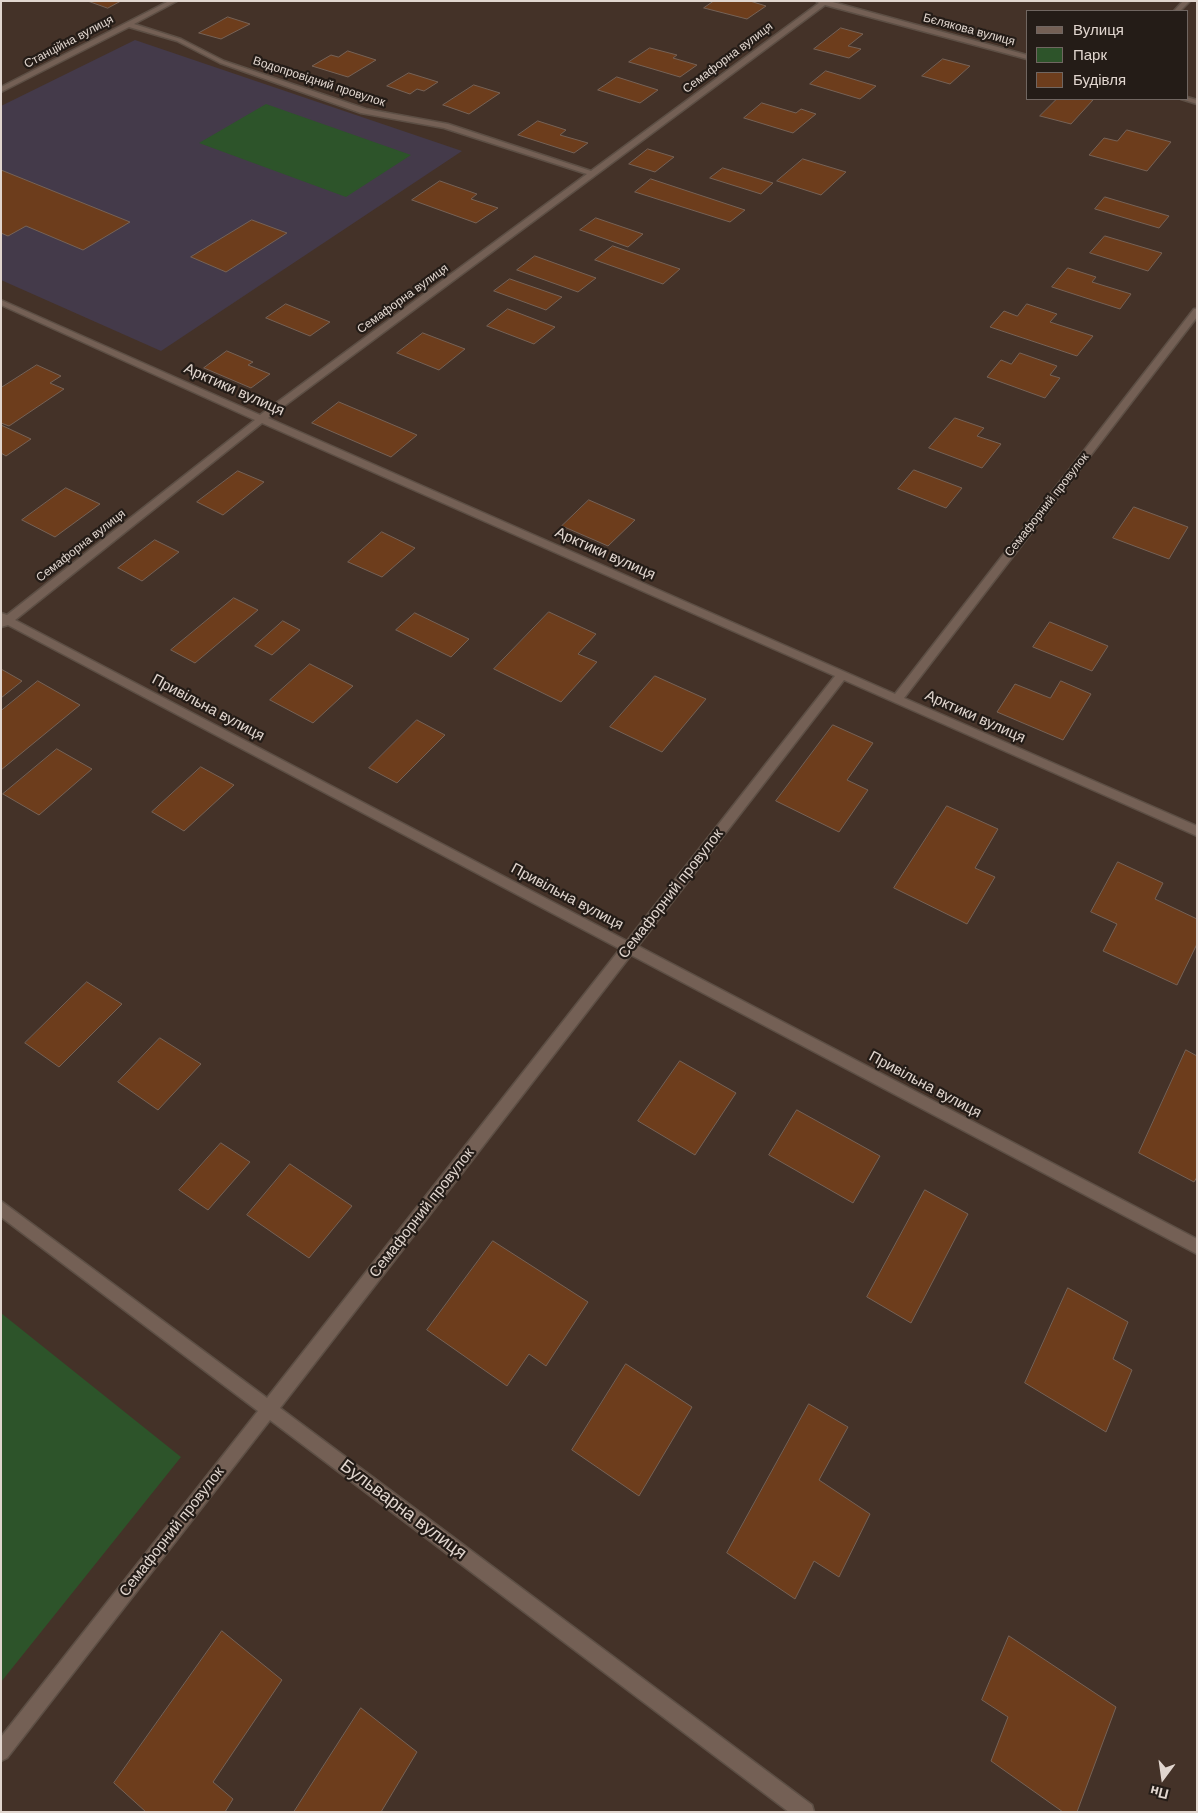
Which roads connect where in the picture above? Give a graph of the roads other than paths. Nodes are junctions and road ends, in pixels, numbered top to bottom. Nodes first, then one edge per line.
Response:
1 (174, 1) edge
2 (1187, 1) edge
3 (823, 2) edge
4 (1178, 10) edge
5 (128, 24) junction
6 (1026, 57) edge
7 (1, 90) edge
8 (593, 174) junction
9 (1, 302) edge
10 (1197, 311) edge
11 (261, 419) junction
12 (4, 621) edge
13 (842, 675) junction
14 (897, 699) junction
15 (1197, 830) edge
16 (629, 948) junction
17 (1, 1208) edge
18 (1197, 1247) edge
19 (268, 1410) junction
20 (1, 1752) edge
21 (805, 1812) edge

1 - 5 street, Станційна вулиця
2 - 4 street
3 - 6 street, Бєлякова вулиця
3 - 8 street, Семафорна вулиця
5 - 7 street, Станційна вулиця
5 - 8 street, Водопровідний провулок
8 - 11 street, Семафорна вулиця
9 - 11 street, Арктики вулиця
10 - 14 street, Семафорний провулок
11 - 12 street, Семафорна вулиця
11 - 13 street, Арктики вулиця
12 - 16 street, Привільна вулиця
13 - 14 street, Арктики вулиця
13 - 16 street, Семафорний провулок
14 - 15 street, Арктики вулиця
16 - 18 street, Привільна вулиця
16 - 19 street, Семафорний провулок
17 - 19 street, Бульварна вулиця
19 - 20 street, Семафорний провулок
19 - 21 street, Бульварна вулиця

